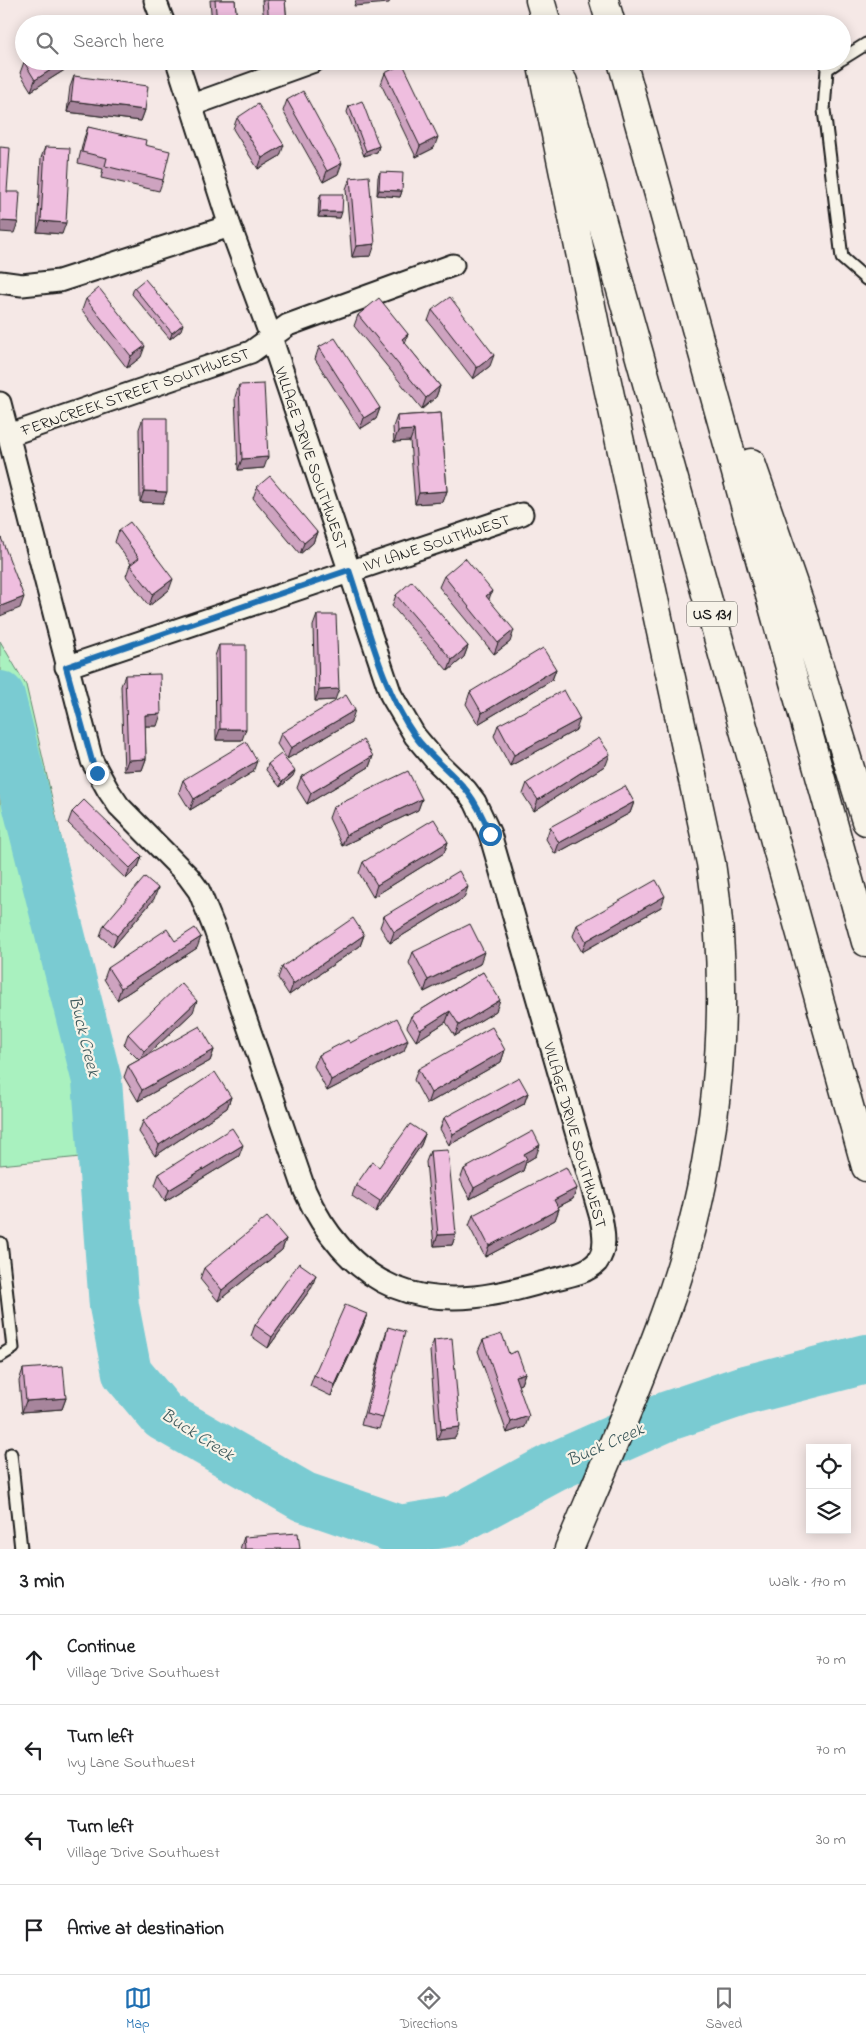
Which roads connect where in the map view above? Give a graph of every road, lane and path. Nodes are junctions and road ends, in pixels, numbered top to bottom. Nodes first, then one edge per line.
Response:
1 (155, 0) edge
2 (528, 0) edge
3 (540, 0) edge
4 (604, 0) edge
5 (161, 15) edge
6 (532, 15) edge
7 (544, 15) edge
8 (608, 15) edge
9 (866, 44) edge
10 (851, 53) edge
11 (179, 70) edge
12 (289, 70) edge
13 (543, 70) edge
14 (560, 70) edge
15 (625, 70) edge
16 (827, 70) edge
17 (192, 105) junction
18 (665, 215) junction
19 (230, 226) junction
20 (453, 265) dead end
21 (866, 279) edge
22 (0, 282) edge
23 (271, 337) junction
24 (0, 403) edge
25 (9, 435) junction
26 (522, 514) dead end
27 (349, 570) junction
28 (66, 667) junction
29 (866, 821) edge
30 (866, 942) edge
31 (866, 1167) edge
32 (1, 1243) edge
33 (0, 1356) edge
34 (11, 1454) dead end
35 (21, 1549) edge
36 (569, 1549) edge

1 - 5 street
2 - 6 highway
3 - 7 highway
4 - 8 highway
9 - 10 lane
11 - 17 street, VILLAGE DRIVE SOUTHWEST
12 - 17 street
13 - 36 highway
14 - 31 highway, US 131
15 - 18 highway
16 - 21 lane
17 - 19 street, VILLAGE DRIVE SOUTHWEST
18 - 29 highway
18 - 30 highway
19 - 22 street
19 - 23 street, VILLAGE DRIVE SOUTHWEST
20 - 23 street, FERNCREEK STREET SOUTHWEST
23 - 25 street, FERNCREEK STREET SOUTHWEST
23 - 27 street, VILLAGE DRIVE SOUTHWEST
24 - 25 street, VILLAGE DRIVE SOUTHWEST
25 - 28 street, VILLAGE DRIVE SOUTHWEST
26 - 27 street, IVY LANE SOUTHWEST
27 - 28 street, IVY LANE SOUTHWEST
27 - 28 street, VILLAGE DRIVE SOUTHWEST
32 - 33 lane
34 - 35 lane

